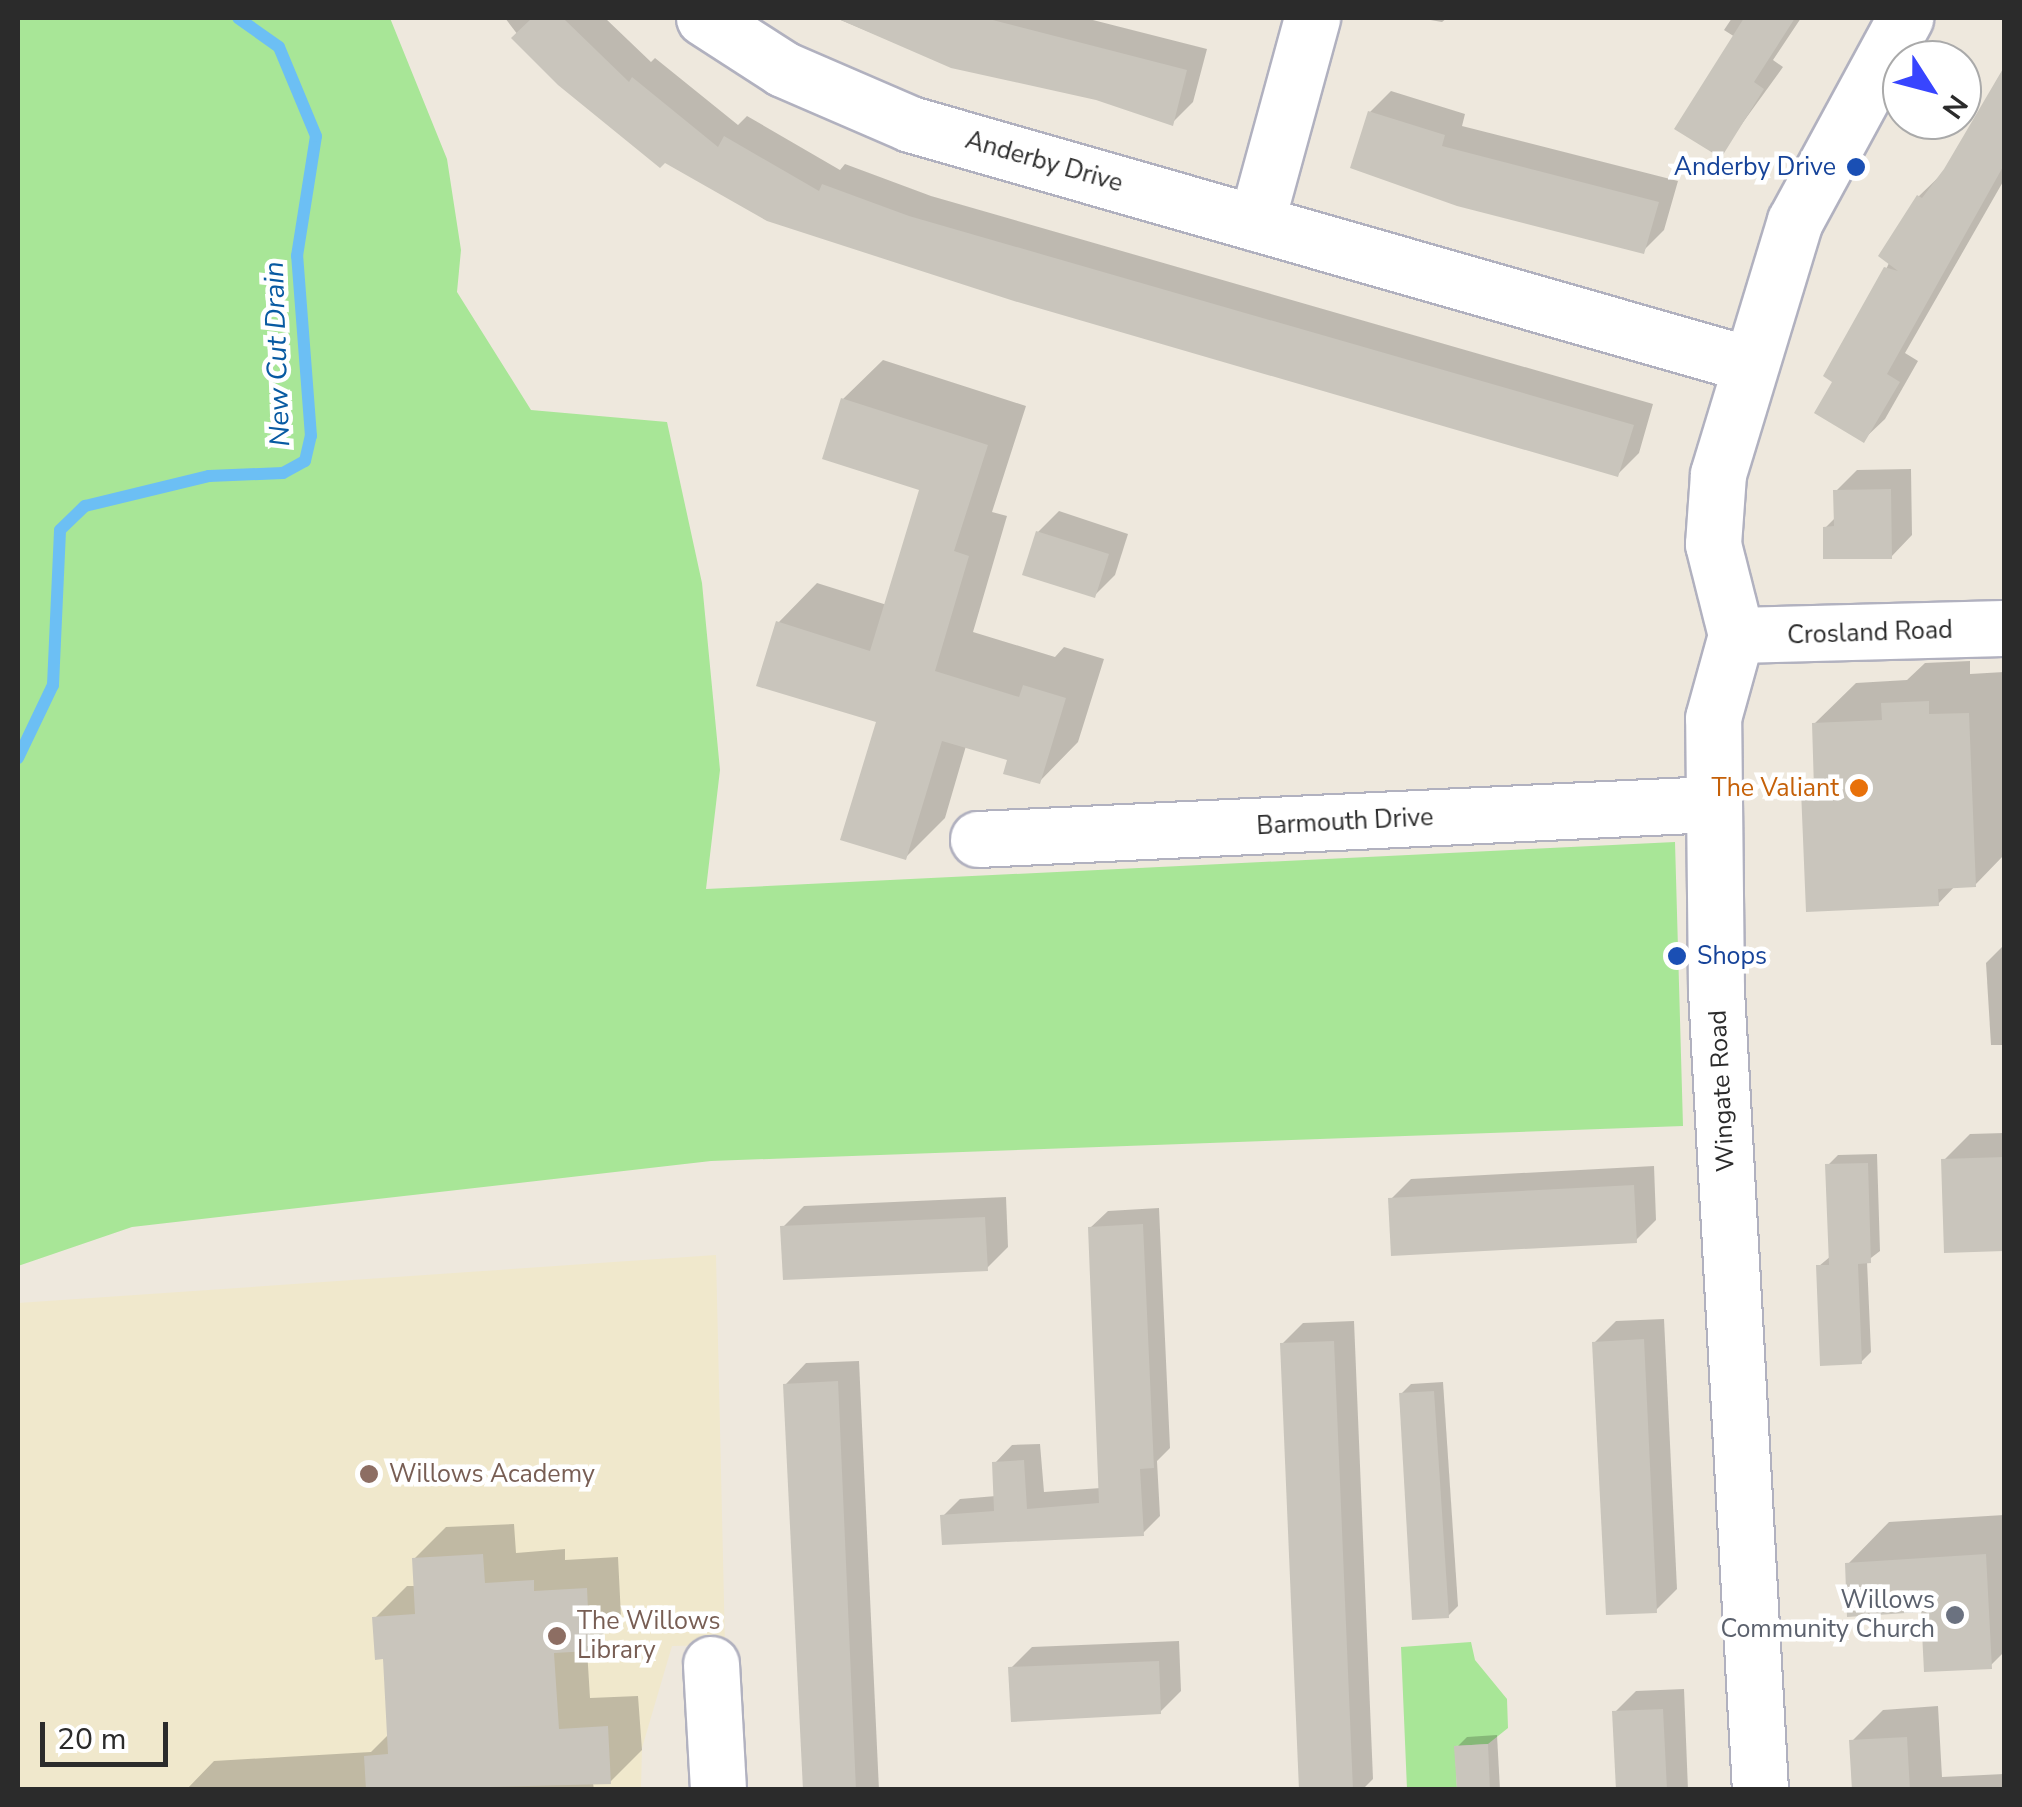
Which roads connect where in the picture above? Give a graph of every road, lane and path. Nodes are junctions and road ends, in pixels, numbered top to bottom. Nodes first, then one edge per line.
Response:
1 (704, 18) edge
2 (1312, 18) edge
3 (1906, 18) edge
4 (1256, 223) junction
5 (1748, 364) junction
6 (2004, 628) edge
7 (1736, 634) junction
8 (1712, 804) junction
9 (978, 840) dead end
10 (711, 1664) dead end
11 (718, 1790) edge
12 (1760, 1790) edge

1 - 4 street, Anderby Drive
2 - 4 street
3 - 5 street
4 - 5 street, Anderby Drive
5 - 7 street
6 - 7 street, Crosland Road
7 - 8 street, Wingate Road
8 - 9 street, Barmouth Drive
8 - 12 street, Wingate Road
10 - 11 street

